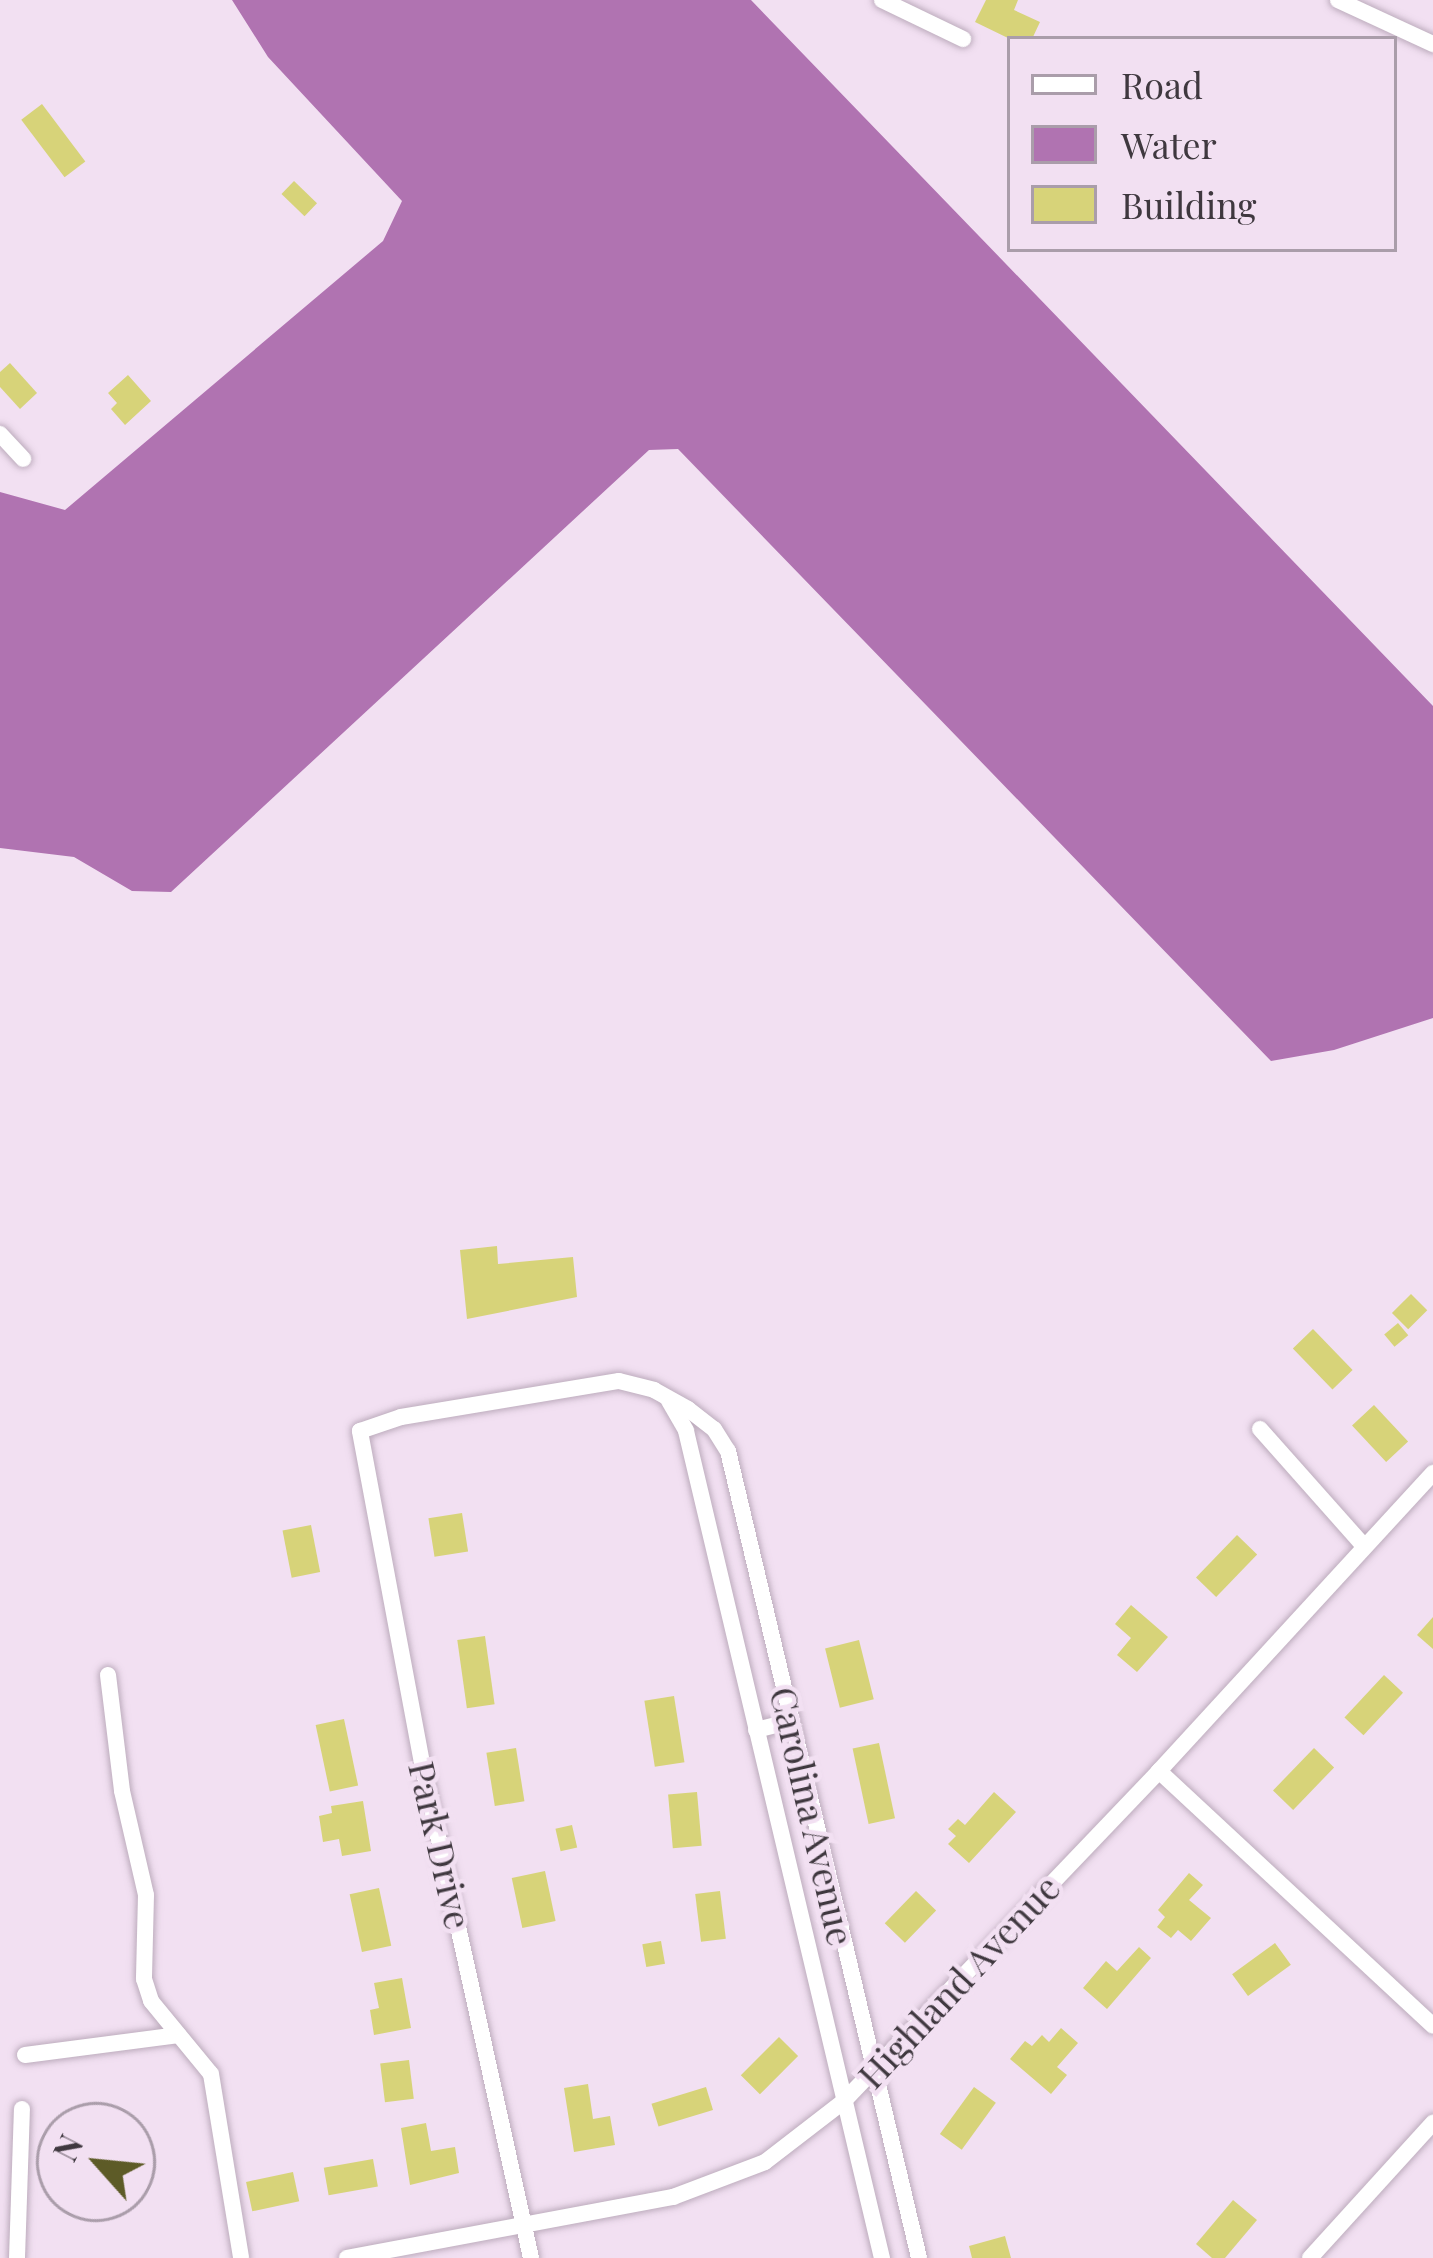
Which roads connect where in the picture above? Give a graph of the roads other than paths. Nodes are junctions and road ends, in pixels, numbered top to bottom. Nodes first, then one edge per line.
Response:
1 (882, 0) edge
2 (1338, 0) edge
3 (963, 39) dead end
4 (1433, 44) edge
5 (0, 434) edge
6 (23, 459) dead end
7 (669, 1400) junction
8 (1260, 1429) dead end
9 (360, 1431) joint
10 (1433, 1473) edge
11 (1363, 1545) junction
12 (108, 1676) dead end
13 (791, 1721) junction
14 (756, 1730) junction
15 (1159, 1771) junction
16 (1433, 2026) edge
17 (179, 2035) junction
18 (25, 2054) dead end
19 (873, 2069) junction
20 (843, 2102) junction
21 (22, 2109) dead end
22 (1433, 2123) edge
23 (524, 2225) junction
24 (16, 2258) edge
25 (241, 2258) edge
26 (347, 2258) edge
27 (531, 2258) edge
28 (882, 2258) edge
29 (919, 2258) edge
30 (1310, 2258) edge

1 - 3 street
2 - 4 street
5 - 6 street
7 - 9 street, Carolina Avenue
7 - 13 street, Carolina Avenue
7 - 14 street, Carolina Avenue
8 - 11 street
9 - 23 street, Park Drive
10 - 11 street, Highland Avenue
11 - 15 street, Highland Avenue
12 - 17 street
13 - 14 street
13 - 19 street, Carolina Avenue
14 - 20 street, Carolina Avenue
15 - 16 street
15 - 19 street, Highland Avenue
17 - 18 street
17 - 25 street
19 - 20 street, Highland Avenue
19 - 29 street, Carolina Avenue
20 - 23 street, Highland Avenue
20 - 28 street, Carolina Avenue
21 - 24 street
22 - 30 street
23 - 26 street, Highland Avenue
23 - 27 street, Park Drive

